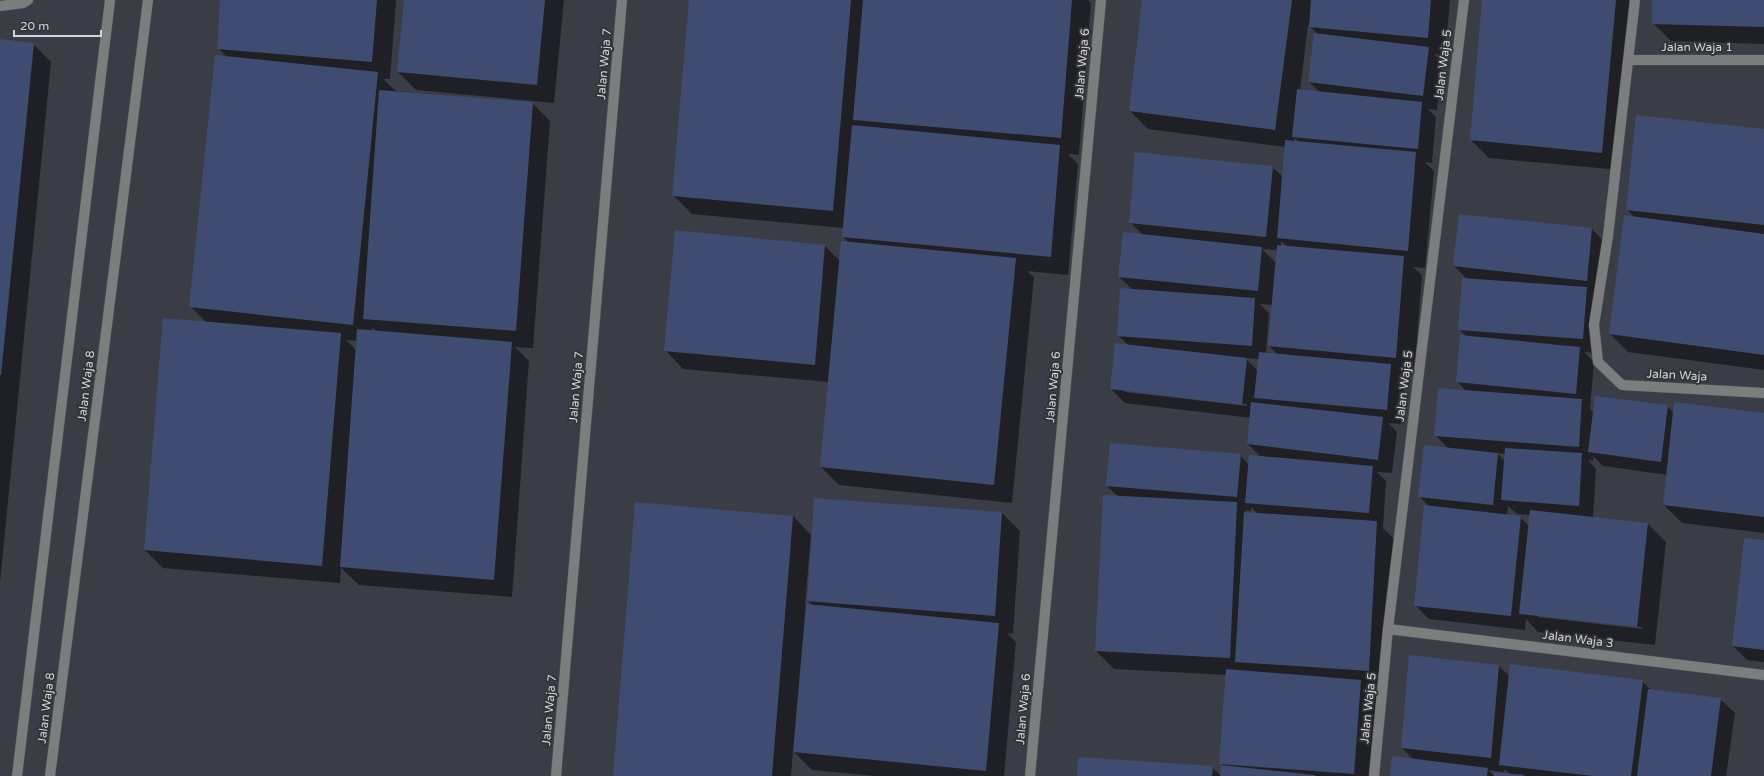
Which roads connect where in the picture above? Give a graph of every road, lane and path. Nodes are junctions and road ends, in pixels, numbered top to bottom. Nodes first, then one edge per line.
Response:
1 (28, 0) edge
2 (110, 0) edge
3 (148, 0) edge
4 (622, 0) edge
5 (1101, 0) edge
6 (1464, 0) edge
7 (1635, 0) edge
8 (0, 6) edge
9 (1630, 60) junction
10 (1764, 60) edge
11 (1764, 393) edge
12 (1388, 629) junction
13 (1764, 675) edge
14 (17, 776) edge
15 (50, 776) edge
16 (556, 776) edge
17 (1030, 776) edge
18 (1374, 776) edge

1 - 8 street
2 - 14 street, Jalan Waja 8
3 - 15 street, Jalan Waja 8
4 - 16 street, Jalan Waja 7
5 - 17 street, Jalan Waja 6
6 - 12 street, Jalan Waja 5
7 - 9 street
9 - 10 street, Jalan Waja 1
9 - 11 street, Jalan Waja
12 - 13 street, Jalan Waja 3
12 - 18 street, Jalan Waja 5

